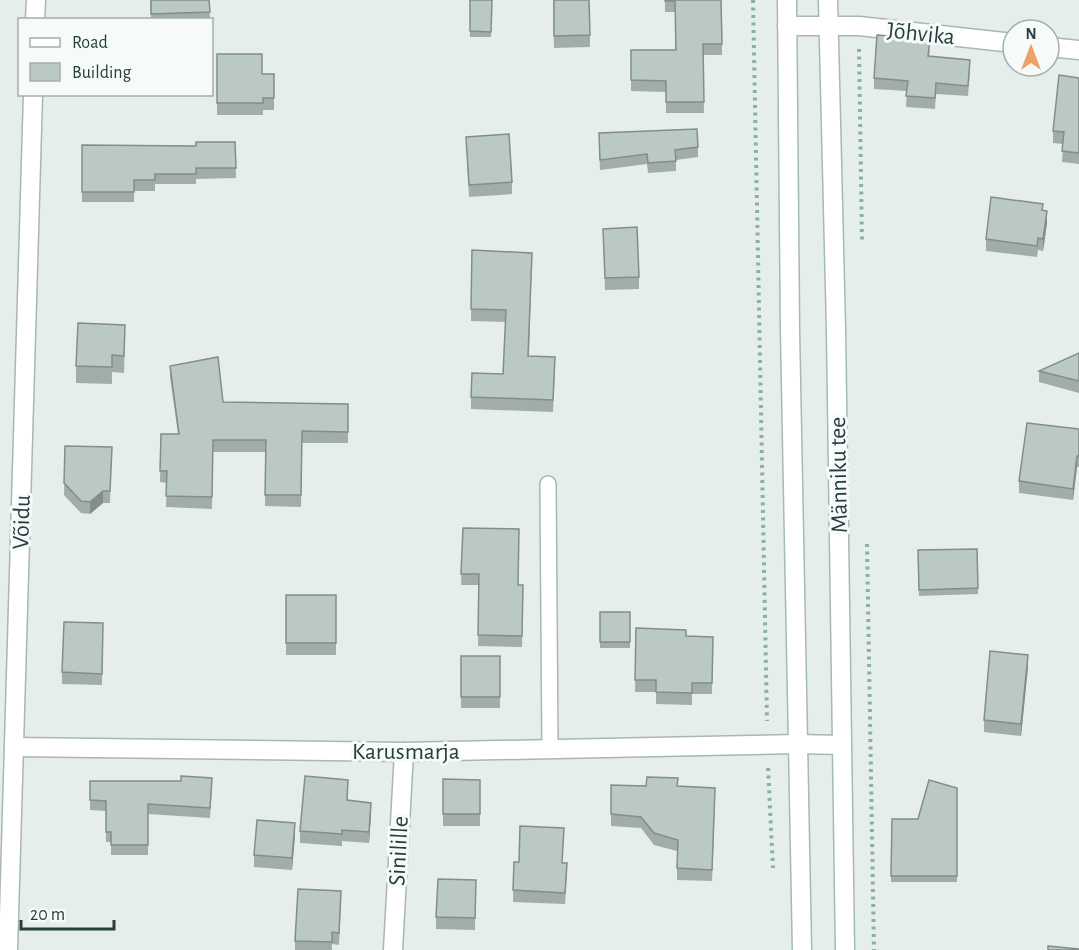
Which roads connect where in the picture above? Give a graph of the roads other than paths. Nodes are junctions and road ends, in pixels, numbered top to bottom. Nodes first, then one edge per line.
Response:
1 (36, 0) edge
2 (787, 0) edge
3 (828, 0) edge
4 (35, 18) edge
5 (787, 26) junction
6 (829, 26) junction
7 (1001, 42) edge
8 (1061, 48) edge
9 (1079, 50) edge
10 (33, 96) edge
11 (548, 484) dead end
12 (797, 744) junction
13 (841, 745) junction
14 (14, 747) junction
15 (550, 749) junction
16 (404, 752) junction
17 (8, 950) edge
18 (393, 950) edge
19 (802, 950) edge
20 (845, 950) edge

1 - 4 street
2 - 5 street, Männiku tee
3 - 6 street, Männiku tee
5 - 6 street, Jõhvika
5 - 12 street, Männiku tee
6 - 7 street, Jõhvika
6 - 13 street, Männiku tee
8 - 9 street
10 - 14 street, Võidu
11 - 15 lane
12 - 13 street, Karusmarja
12 - 15 street, Karusmarja
12 - 19 street, Männiku tee
13 - 20 street, Männiku tee
14 - 16 street, Karusmarja
14 - 17 street, Võidu
15 - 16 street, Karusmarja
16 - 18 street, Sinilille

